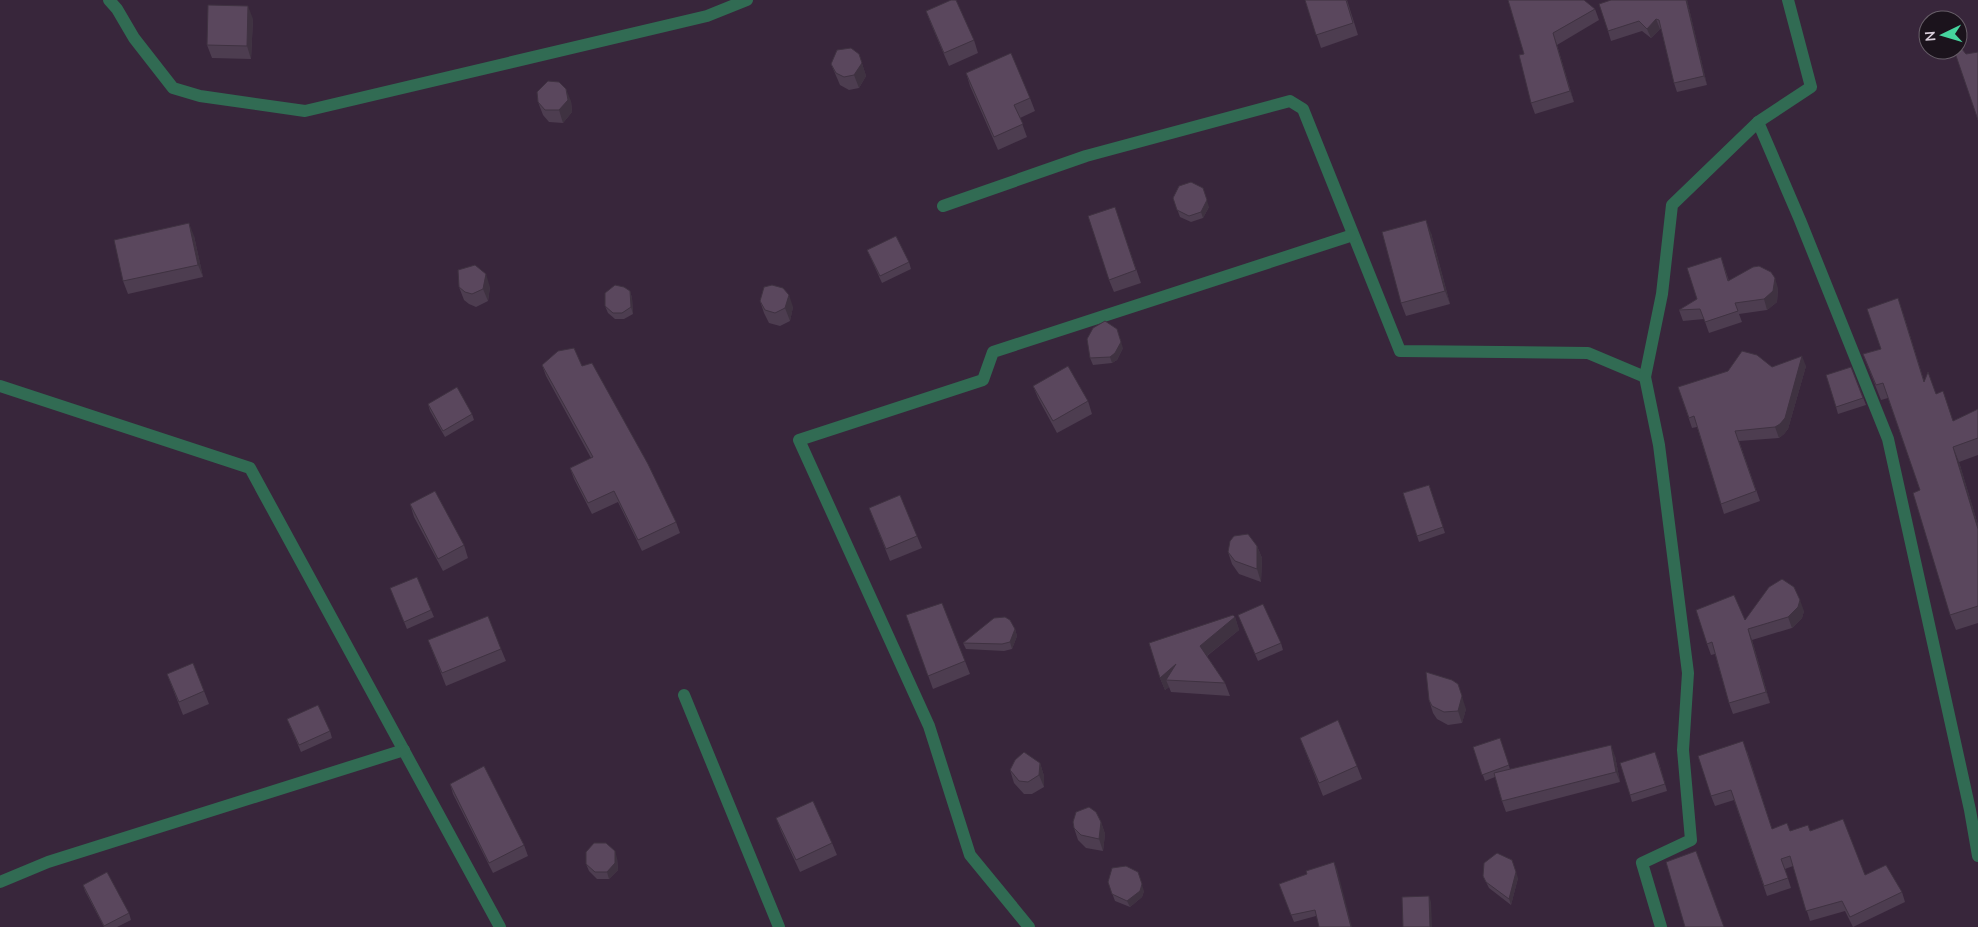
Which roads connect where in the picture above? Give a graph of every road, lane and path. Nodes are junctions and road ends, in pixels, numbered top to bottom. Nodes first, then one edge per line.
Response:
1 (109, 0) edge
2 (747, 0) edge
3 (1788, 0) edge
4 (1758, 122) junction
5 (943, 206) dead end
6 (1353, 235) junction
7 (1645, 377) junction
8 (0, 386) edge
9 (684, 695) dead end
10 (404, 750) junction
11 (1978, 856) edge
12 (0, 882) edge
13 (500, 927) edge
14 (779, 927) edge
15 (1029, 927) edge
16 (1661, 927) edge

1 - 2 street
3 - 4 street
4 - 7 street
4 - 11 street
5 - 6 street
6 - 7 street
6 - 15 street
7 - 16 street
8 - 10 street
9 - 14 street
10 - 12 street
10 - 13 street

